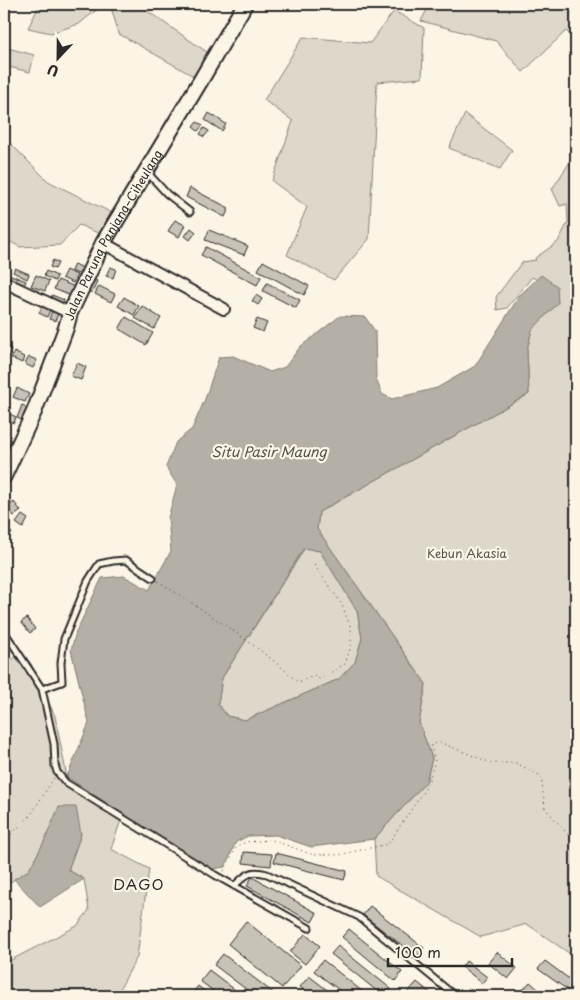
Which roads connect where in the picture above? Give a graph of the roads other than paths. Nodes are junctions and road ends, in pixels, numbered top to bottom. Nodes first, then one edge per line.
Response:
1 (245, 4) edge
2 (146, 171) junction
3 (190, 212) dead end
4 (104, 243) junction
5 (4, 282) edge
6 (224, 309) dead end
7 (70, 313) junction
8 (4, 476) edge
9 (153, 578) road end
10 (4, 631) edge
11 (42, 689) junction
12 (234, 886) junction
13 (309, 928) dead end
14 (456, 996) edge

1 - 2 street, Jalan Parung Panjang–Ciheulang
2 - 3 lane
2 - 4 street, Jalan Parung Panjang–Ciheulang
4 - 6 street
4 - 7 street, Jalan Parung Panjang–Ciheulang
5 - 7 street
7 - 8 street, Jalan Parung Panjang–Ciheulang
9 - 11 lane
10 - 11 lane
11 - 12 lane
12 - 13 lane
12 - 14 lane

